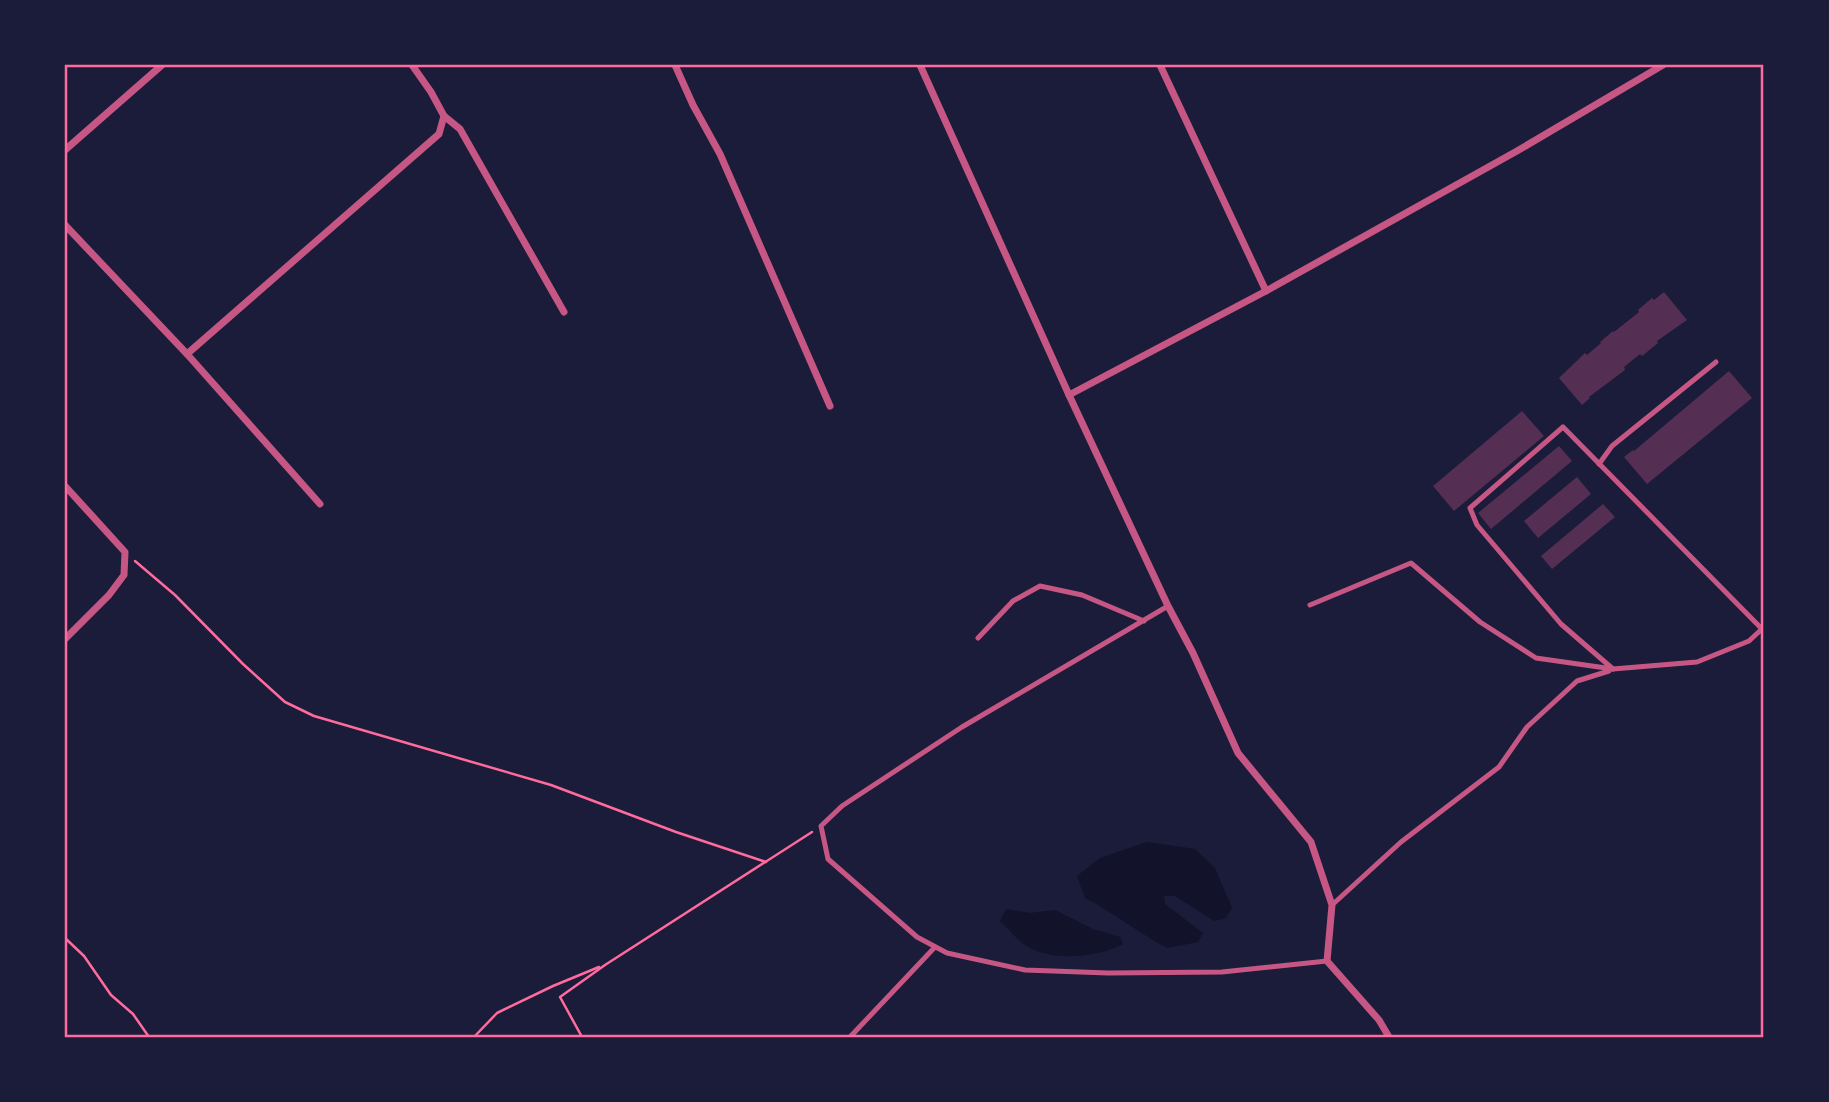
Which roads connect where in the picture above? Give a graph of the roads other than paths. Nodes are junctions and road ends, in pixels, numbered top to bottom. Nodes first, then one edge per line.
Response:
1 (162, 65) edge
2 (412, 65) edge
3 (676, 65) edge
4 (920, 65) edge
5 (1160, 65) edge
6 (1663, 65) edge
7 (444, 116) junction
8 (65, 150) edge
9 (65, 225) edge
10 (1266, 291) junction
11 (564, 312) dead end
12 (187, 354) junction
13 (1716, 362) dead end
14 (1069, 395) junction
15 (830, 406) dead end
16 (1600, 464) junction
17 (65, 486) edge
18 (320, 504) dead end
19 (1310, 605) dead end
20 (1168, 606) junction
21 (1144, 621) junction
22 (1763, 628) edge
23 (978, 638) dead end
24 (65, 639) edge
25 (1613, 669) junction
26 (1332, 905) junction
27 (935, 947) junction
28 (1327, 961) junction
29 (850, 1037) edge
30 (1389, 1037) edge

1 - 8 street
2 - 7 street
3 - 15 street
4 - 14 street
5 - 10 street
6 - 10 street
7 - 11 street
7 - 12 street
9 - 12 street
10 - 14 street
12 - 18 street
13 - 16 lane
14 - 20 street
16 - 22 lane
16 - 25 lane
17 - 24 street
19 - 25 lane
20 - 21 lane
20 - 26 street
21 - 23 lane
21 - 27 lane
22 - 25 lane
25 - 26 lane
26 - 28 street
27 - 28 lane
27 - 29 lane
28 - 30 street

